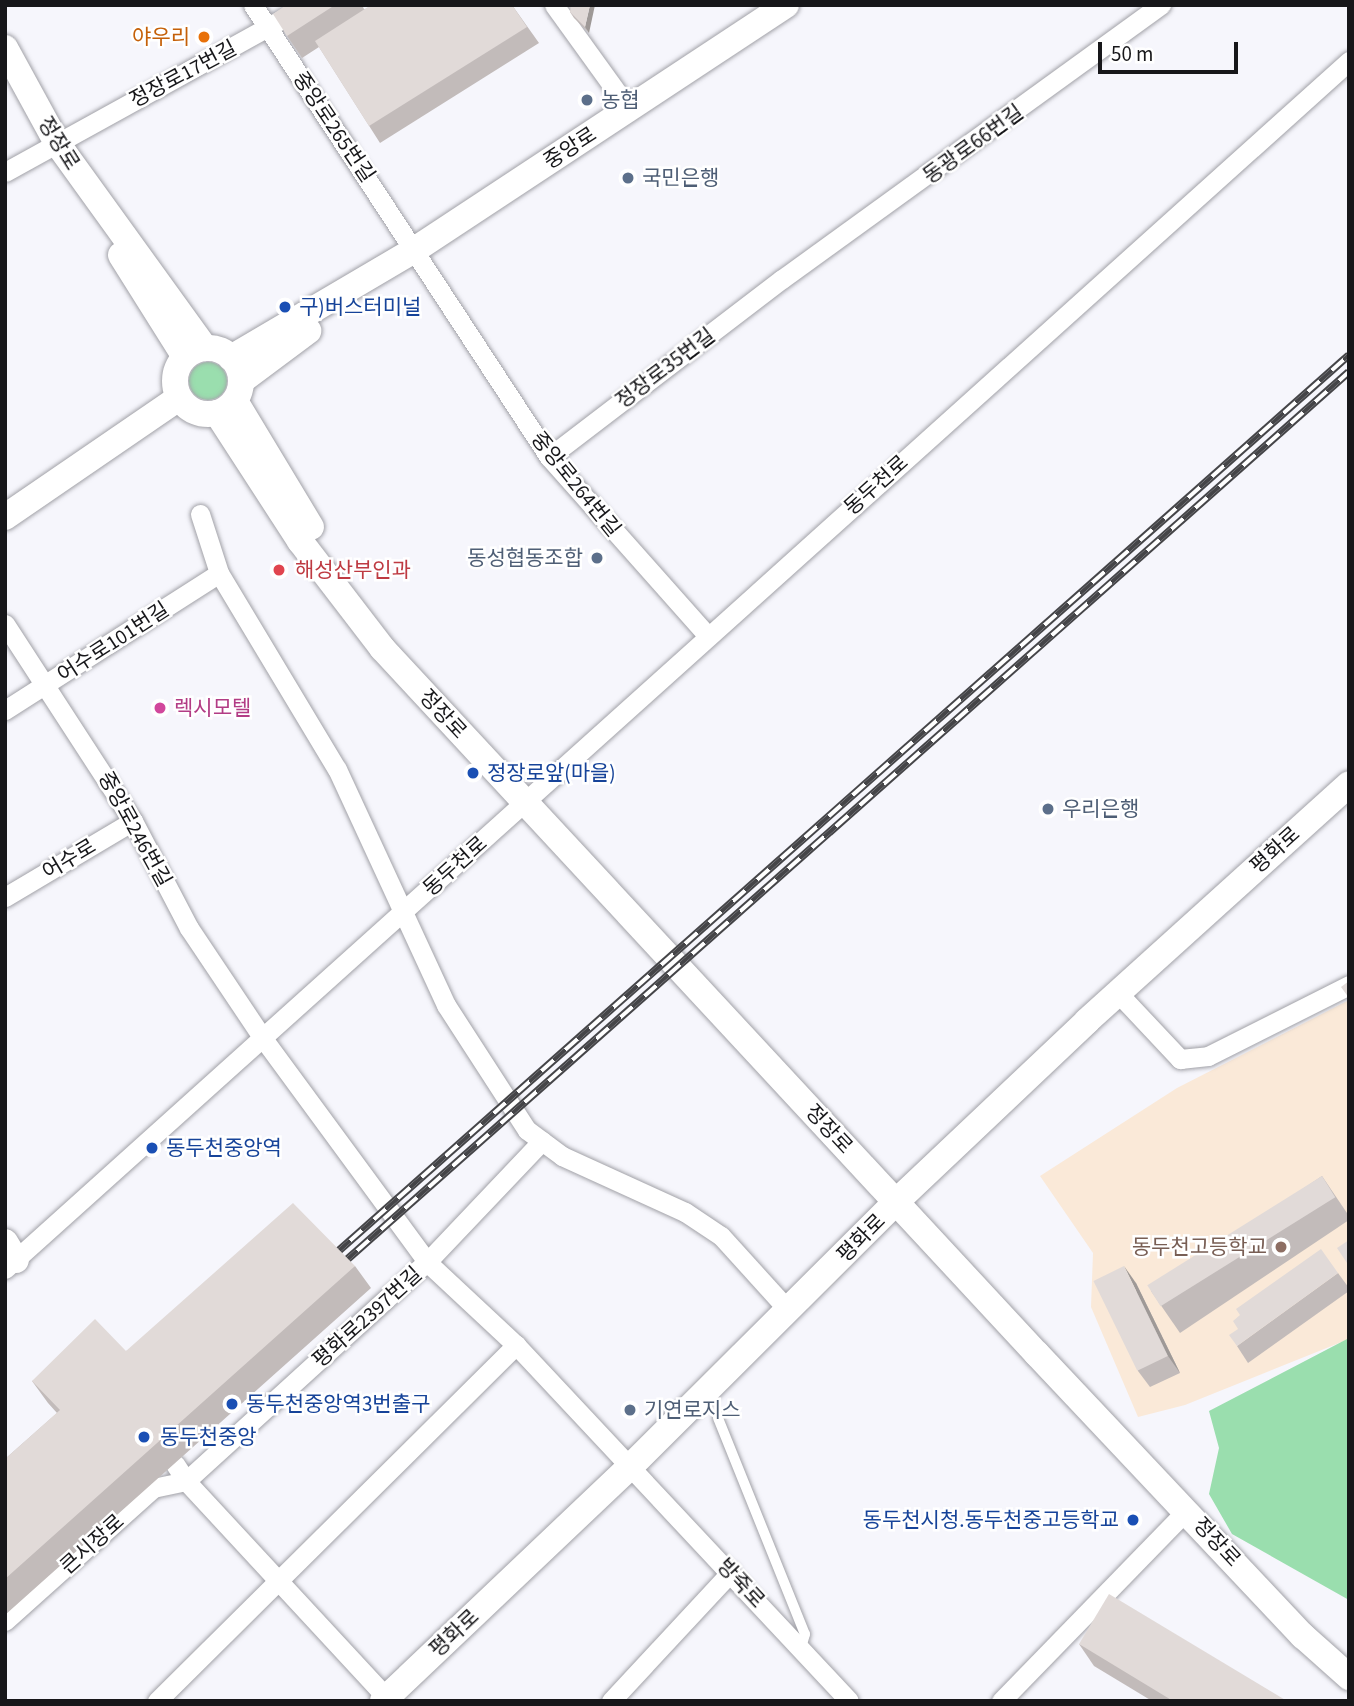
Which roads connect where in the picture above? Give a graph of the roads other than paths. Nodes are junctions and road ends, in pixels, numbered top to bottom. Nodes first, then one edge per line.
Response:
1 (253, 5) edge
2 (308, 5) edge
3 (554, 5) edge
4 (786, 5) edge
5 (1161, 5) edge
6 (268, 28) junction
7 (5, 48) edge
8 (1349, 61) edge
9 (629, 108) junction
10 (57, 143) junction
11 (5, 172) edge
12 (415, 249) junction
13 (782, 279) joint
14 (195, 353) junction
15 (216, 394) junction
16 (549, 457) junction
17 (200, 514) dead end
18 (5, 517) edge
19 (219, 573) junction
20 (5, 624) edge
21 (708, 636) junction
22 (48, 685) junction
23 (5, 710) edge
24 (1349, 784) edge
25 (525, 801) junction
26 (133, 821) junction
27 (5, 897) edge
28 (404, 912) junction
29 (1349, 985) edge
30 (1118, 993) junction
31 (262, 1037) junction
32 (542, 1141) junction
33 (898, 1200) junction
34 (9, 1257) edge
35 (427, 1262) junction
36 (789, 1311) junction
37 (516, 1345) junction
38 (718, 1418) dead end
39 (629, 1467) junction
40 (180, 1472) junction
41 (1187, 1510) junction
42 (731, 1572) junction
43 (276, 1581) junction
44 (5, 1621) edge
45 (801, 1649) junction
46 (1349, 1677) edge
47 (384, 1699) edge
48 (157, 1701) edge
49 (611, 1701) edge
50 (849, 1701) edge
51 (1001, 1701) edge

1 - 6 street, 중앙로265번길
2 - 6 street, 정장로17번길
3 - 9 street
4 - 9 street, 중앙로
5 - 13 street, 동광로66번길
6 - 10 street, 정장로17번길
6 - 12 street, 중앙로265번길
7 - 10 street, 정장로
8 - 21 street, 동두천로
9 - 12 street, 중앙로
10 - 11 street, 정장로17번길
10 - 14 street, 정장로
12 - 15 street, 중앙로
12 - 16 street, 중앙로264번길
13 - 16 street, 정장로35번길
14 - 15 street
14 - 15 street
15 - 18 street, 중앙로
15 - 25 street, 정장로
16 - 21 street, 중앙로264번길
17 - 19 street, 동두천로
19 - 22 street, 어수로101번길
19 - 28 street, 동두천로
20 - 22 street, 중앙로246번길
21 - 25 street, 동두천로
22 - 23 street, 어수로101번길
22 - 26 street, 중앙로246번길
24 - 30 street, 평화로
25 - 28 street, 동두천로
25 - 33 street, 정장로
26 - 27 street, 어수로
26 - 31 street, 중앙로246번길
28 - 31 street, 동두천로
28 - 32 street, 동두천로
29 - 30 street
30 - 33 street, 평화로
31 - 34 street, 동두천로
31 - 35 street
32 - 35 street
32 - 36 street, 동두천로
33 - 36 street, 평화로
33 - 41 street, 정장로
35 - 37 street, 평화로2397번길
35 - 40 street, 평화로2397번길
36 - 39 street, 평화로
37 - 39 street, 평화로2397번길
37 - 43 street
38 - 45 lane
39 - 42 street, 방죽로
39 - 47 street, 평화로
40 - 43 street
40 - 44 street, 큰시장로
41 - 46 street, 정장로
41 - 51 street
42 - 45 street, 방죽로
42 - 49 street
43 - 47 street
43 - 48 street
45 - 50 street, 방죽로

